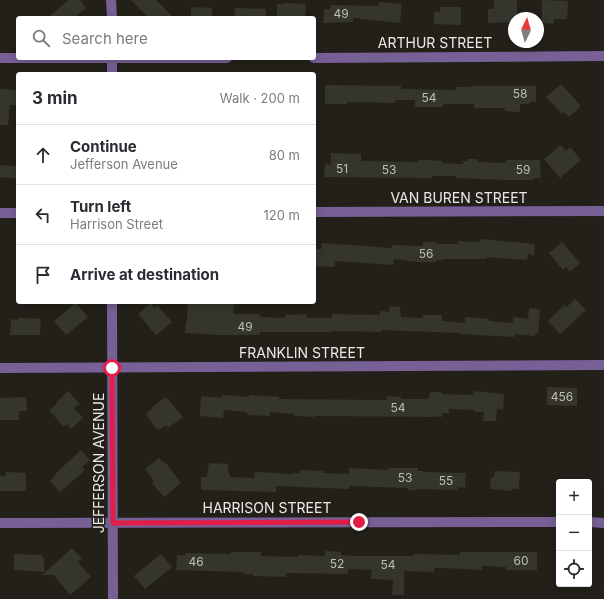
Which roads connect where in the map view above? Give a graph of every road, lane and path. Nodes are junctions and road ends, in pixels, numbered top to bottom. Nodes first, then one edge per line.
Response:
1 (111, 0) edge
2 (112, 16) edge
3 (604, 56) edge
4 (0, 58) edge
5 (16, 58) edge
6 (316, 58) edge
7 (112, 60) edge
8 (112, 72) edge
9 (604, 211) edge
10 (316, 212) edge
11 (0, 213) edge
12 (16, 213) edge
13 (112, 304) edge
14 (604, 365) edge
15 (0, 368) edge
16 (112, 368) junction
17 (556, 522) edge
18 (592, 522) edge
19 (604, 522) edge
20 (0, 523) edge
21 (113, 523) junction
22 (113, 599) edge

1 - 2 street
3 - 6 street, ARTHUR STREET
4 - 5 street
7 - 8 street
9 - 10 street, VAN BUREN STREET
11 - 12 street
13 - 16 street, JEFFERSON AVENUE
14 - 16 street, FRANKLIN STREET
15 - 16 street, FRANKLIN STREET
16 - 21 street, JEFFERSON AVENUE
17 - 21 street, HARRISON STREET
18 - 19 street
20 - 21 street, HARRISON STREET
21 - 22 street, JEFFERSON AVENUE

